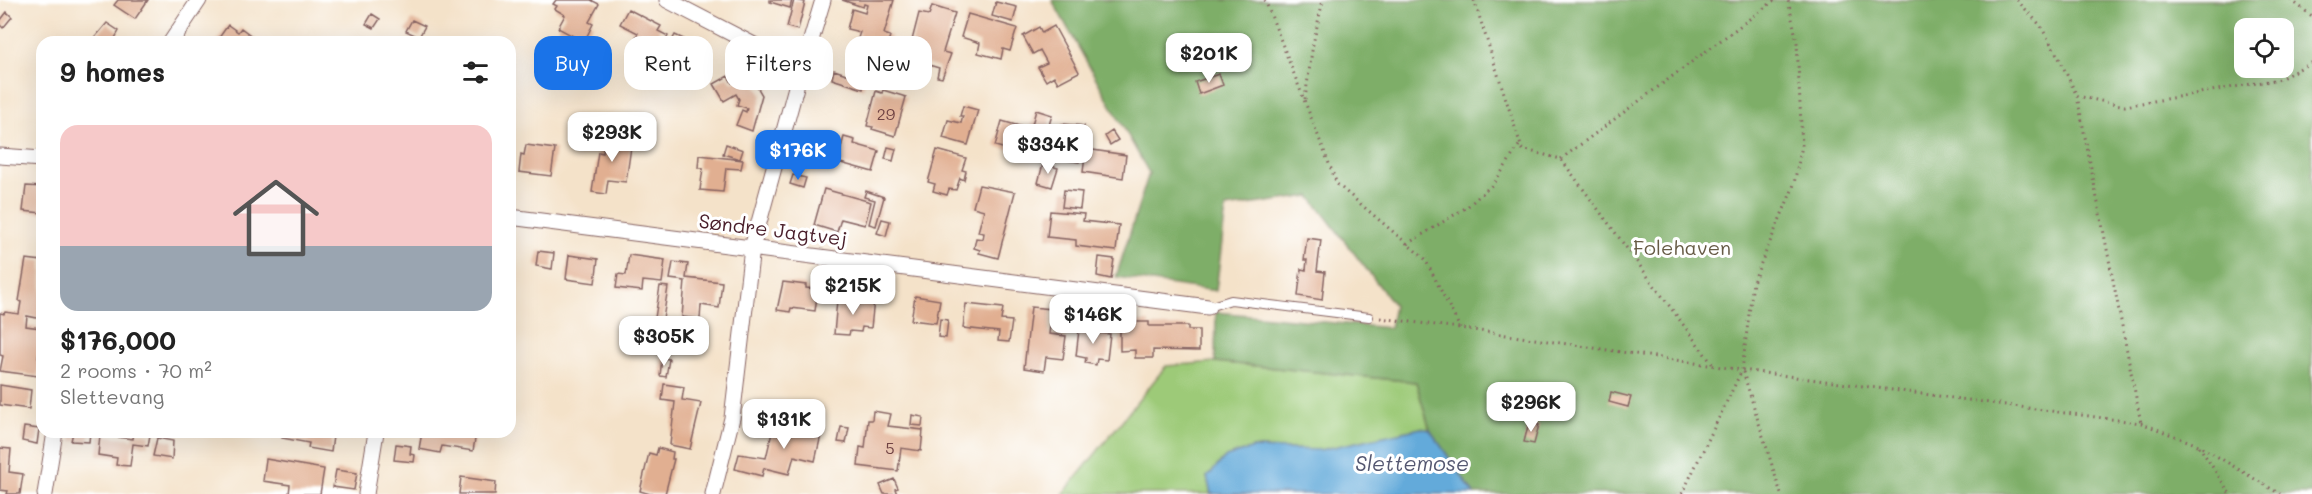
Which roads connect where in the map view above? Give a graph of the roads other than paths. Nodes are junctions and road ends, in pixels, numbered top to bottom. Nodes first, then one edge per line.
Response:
1 (199, 0) edge
2 (667, 0) edge
3 (823, 0) edge
4 (175, 36) edge
5 (737, 36) edge
6 (812, 36) edge
7 (795, 90) edge
8 (0, 156) edge
9 (36, 159) edge
10 (516, 218) edge
11 (752, 248) junction
12 (1208, 307) joint
13 (1369, 317) road end
14 (54, 438) edge
15 (375, 438) edge
16 (45, 494) edge
17 (366, 494) edge
18 (714, 494) edge

1 - 4 street
2 - 5 street
3 - 6 street
7 - 11 street
8 - 9 street
10 - 11 street, Søndre Jagtvej
11 - 12 street, Søndre Jagtvej
11 - 18 street
12 - 13 lane
14 - 16 street
15 - 17 street

